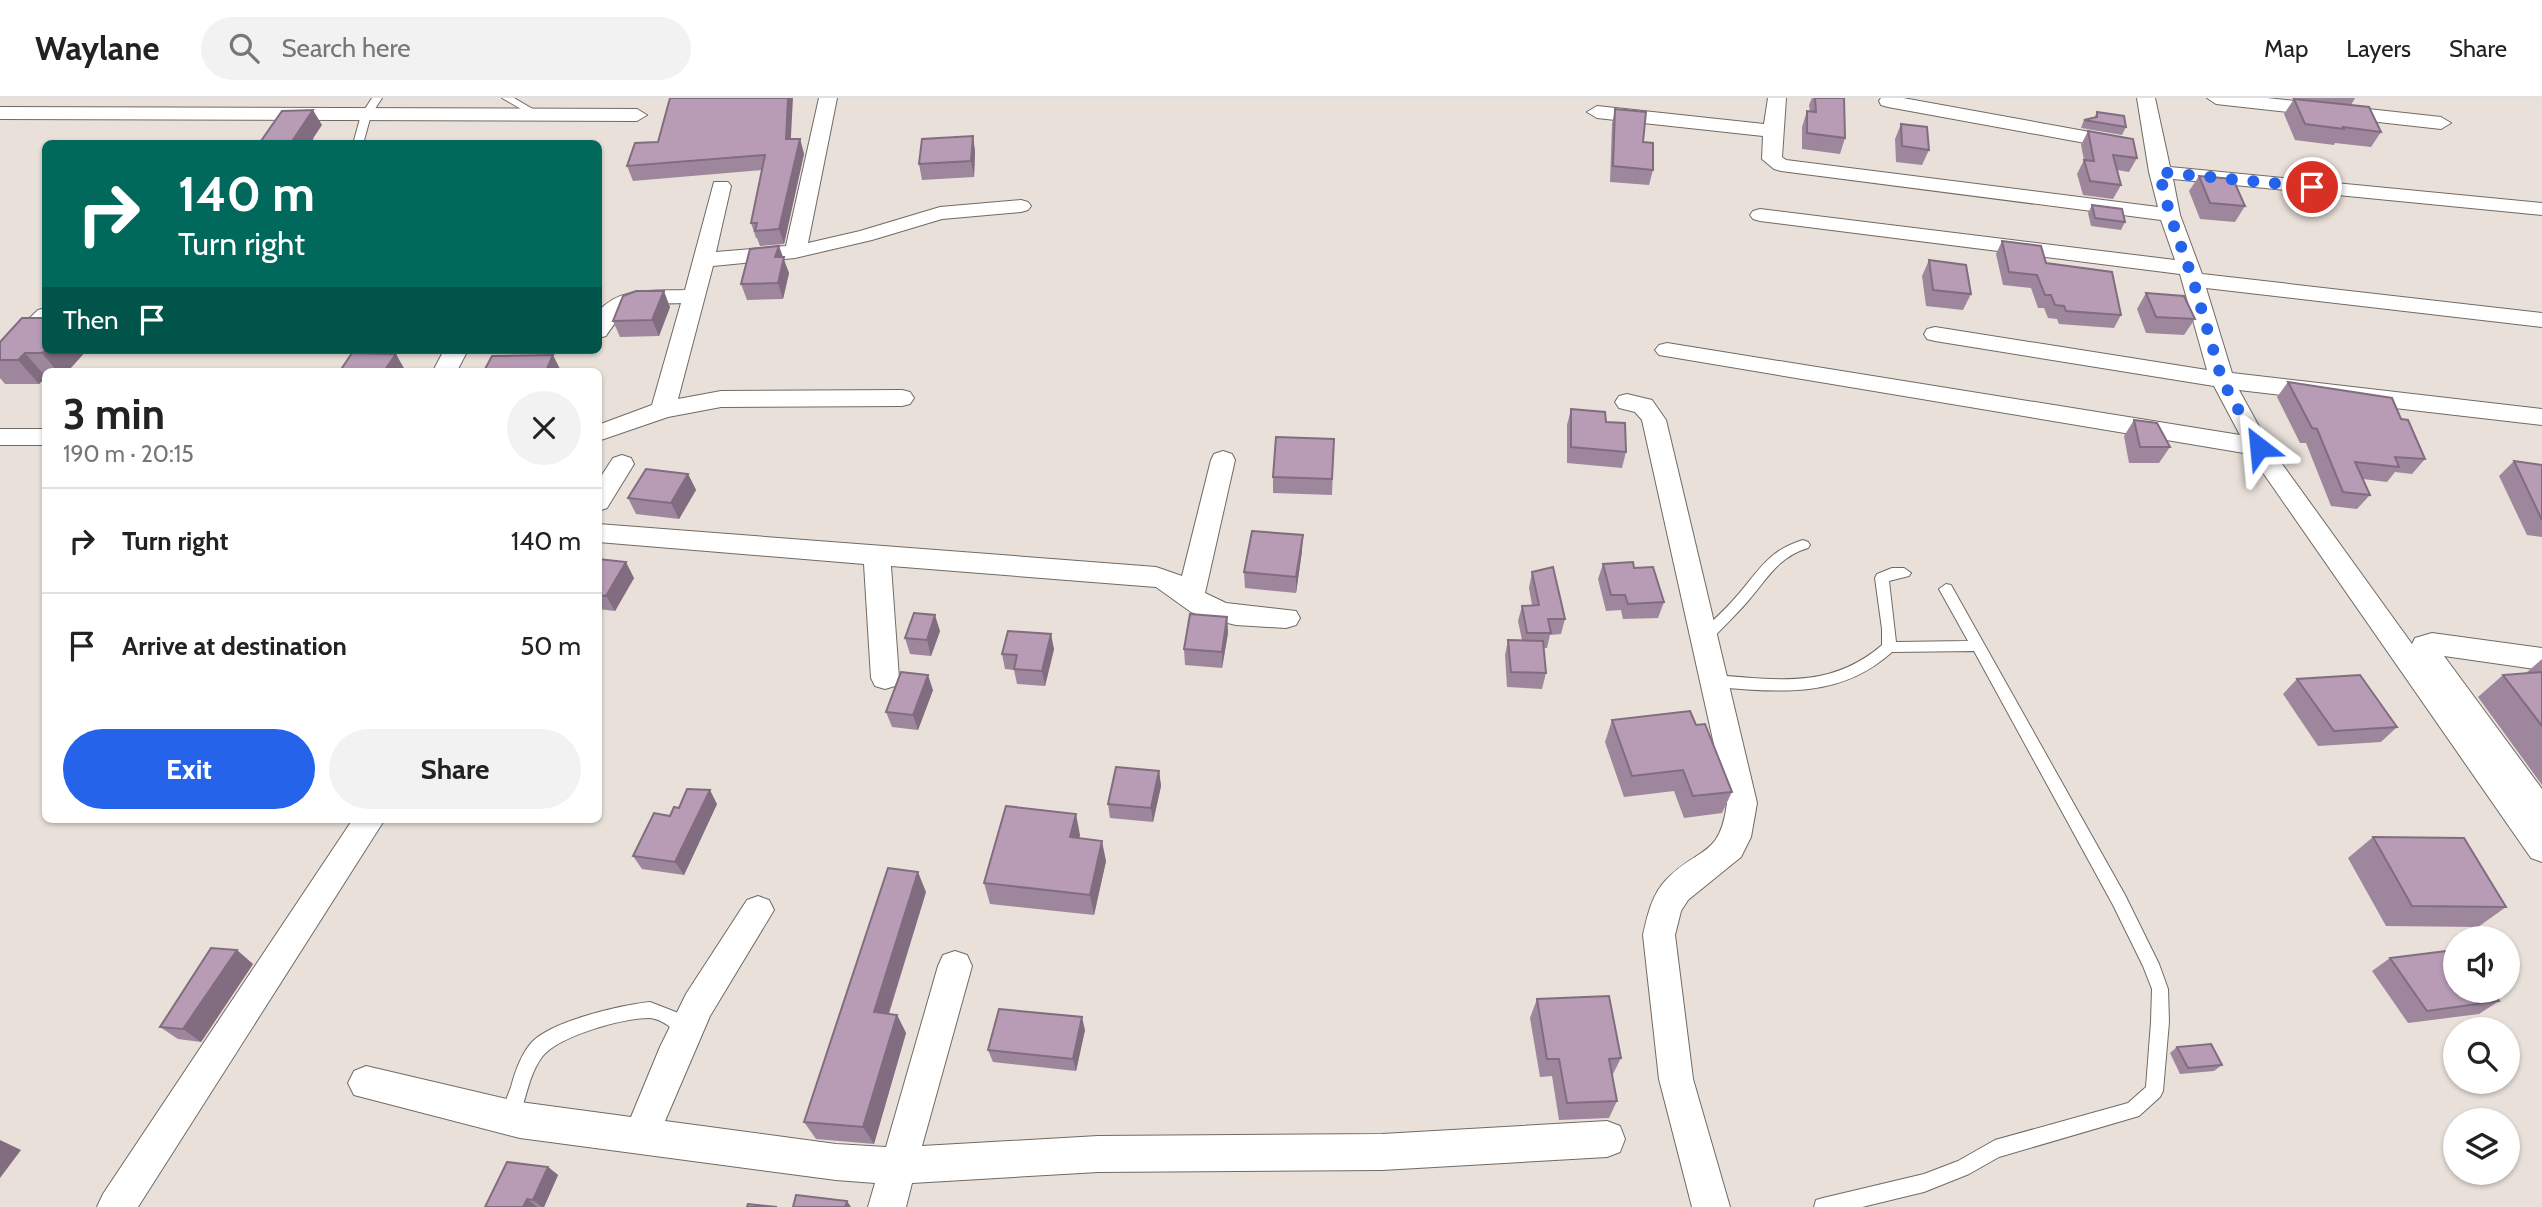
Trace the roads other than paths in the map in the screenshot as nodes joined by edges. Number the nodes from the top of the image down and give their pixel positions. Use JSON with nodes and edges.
{"nodes":[{"id":1,"x":377,"y":98,"type":"edge"},
{"id":2,"x":508,"y":98,"type":"edge"},
{"id":3,"x":828,"y":98,"type":"edge"},
{"id":4,"x":1690,"y":98,"type":"edge"},
{"id":5,"x":1777,"y":98,"type":"edge"},
{"id":6,"x":2146,"y":98,"type":"edge"},
{"id":7,"x":2222,"y":98,"type":"edge"},
{"id":8,"x":1888,"y":101,"type":"dead end"},
{"id":9,"x":1914,"y":102,"type":"edge"},
{"id":10,"x":2365,"y":107,"type":"edge"},
{"id":11,"x":1597,"y":112,"type":"dead end"},
{"id":12,"x":0,"y":113,"type":"edge"},
{"id":13,"x":366,"y":115,"type":"junction"},
{"id":14,"x":538,"y":115,"type":"junction"},
{"id":15,"x":637,"y":115,"type":"dead end"},
{"id":16,"x":1685,"y":120,"type":"junction"},
{"id":17,"x":2441,"y":123,"type":"dead end"},
{"id":18,"x":1773,"y":131,"type":"junction"},
{"id":19,"x":359,"y":140,"type":"edge"},
{"id":20,"x":2158,"y":161,"type":"junction"},
{"id":21,"x":721,"y":186,"type":"dead end"},
{"id":22,"x":1021,"y":206,"type":"dead end"},
{"id":23,"x":2542,"y":209,"type":"edge"},
{"id":24,"x":1760,"y":215,"type":"dead end"},
{"id":25,"x":2170,"y":215,"type":"junction"},
{"id":26,"x":795,"y":252,"type":"junction"},
{"id":27,"x":704,"y":260,"type":"junction"},
{"id":28,"x":2190,"y":274,"type":"junction"},
{"id":29,"x":695,"y":296,"type":"junction"},
{"id":30,"x":42,"y":319,"type":"edge"},
{"id":31,"x":2542,"y":320,"type":"edge"},
{"id":32,"x":602,"y":325,"type":"edge"},
{"id":33,"x":1935,"y":334,"type":"dead end"},
{"id":34,"x":1667,"y":349,"type":"dead end"},
{"id":35,"x":0,"y":359,"type":"edge"},
{"id":36,"x":2222,"y":380,"type":"junction"},
{"id":37,"x":902,"y":398,"type":"dead end"},
{"id":38,"x":1627,"y":402,"type":"dead end"},
{"id":39,"x":663,"y":410,"type":"junction"},
{"id":40,"x":2542,"y":417,"type":"edge"},
{"id":41,"x":602,"y":432,"type":"edge"},
{"id":42,"x":0,"y":437,"type":"edge"},
{"id":43,"x":42,"y":437,"type":"edge"},
{"id":44,"x":2259,"y":447,"type":"junction"},
{"id":45,"x":1223,"y":460,"type":"dead end"},
{"id":46,"x":622,"y":464,"type":"dead end"},
{"id":47,"x":602,"y":496,"type":"edge"},
{"id":48,"x":602,"y":533,"type":"edge"},
{"id":49,"x":1803,"y":545,"type":"dead end"},
{"id":50,"x":877,"y":555,"type":"junction"},
{"id":51,"x":1904,"y":573,"type":"dead end"},
{"id":52,"x":1946,"y":589,"type":"dead end"},
{"id":53,"x":1191,"y":595,"type":"junction"},
{"id":54,"x":1286,"y":618,"type":"dead end"},
{"id":55,"x":1704,"y":637,"type":"junction"},
{"id":56,"x":1978,"y":646,"type":"junction"},
{"id":57,"x":1889,"y":647,"type":"junction"},
{"id":58,"x":2542,"y":659,"type":"edge"},
{"id":59,"x":885,"y":678,"type":"dead end"},
{"id":60,"x":1714,"y":681,"type":"junction"},
{"id":61,"x":2542,"y":813,"type":"edge"},
{"id":62,"x":367,"y":823,"type":"edge"},
{"id":63,"x":2542,"y":848,"type":"edge"},
{"id":64,"x":758,"y":910,"type":"dead end"},
{"id":65,"x":955,"y":966,"type":"dead end"},
{"id":66,"x":683,"y":1037,"type":"junction"},
{"id":67,"x":366,"y":1083,"type":"dead end"},
{"id":68,"x":510,"y":1118,"type":"junction"},
{"id":69,"x":641,"y":1136,"type":"junction"},
{"id":70,"x":1607,"y":1139,"type":"dead end"},
{"id":71,"x":898,"y":1166,"type":"junction"},
{"id":72,"x":116,"y":1207,"type":"edge"},
{"id":73,"x":887,"y":1207,"type":"edge"},
{"id":74,"x":1711,"y":1207,"type":"edge"},
{"id":75,"x":1823,"y":1207,"type":"edge"}],
"edges":[{"from":1,"to":13,"type":"lane"},
{"from":2,"to":14,"type":"lane"},
{"from":3,"to":26,"type":"street"},
{"from":4,"to":16,"type":"street"},
{"from":5,"to":18,"type":"street"},
{"from":6,"to":20,"type":"street"},
{"from":7,"to":10,"type":"street"},
{"from":8,"to":9,"type":"street"},
{"from":9,"to":20,"type":"street"},
{"from":10,"to":17,"type":"street"},
{"from":11,"to":16,"type":"street"},
{"from":12,"to":13,"type":"street"},
{"from":13,"to":14,"type":"street"},
{"from":13,"to":19,"type":"lane"},
{"from":14,"to":15,"type":"street"},
{"from":16,"to":18,"type":"street"},
{"from":18,"to":25,"type":"street"},
{"from":20,"to":23,"type":"street"},
{"from":20,"to":25,"type":"street"},
{"from":21,"to":27,"type":"street"},
{"from":22,"to":26,"type":"street"},
{"from":24,"to":28,"type":"street"},
{"from":25,"to":28,"type":"street"},
{"from":26,"to":27,"type":"street"},
{"from":27,"to":29,"type":"street"},
{"from":28,"to":31,"type":"street"},
{"from":28,"to":36,"type":"street"},
{"from":29,"to":32,"type":"street"},
{"from":29,"to":39,"type":"street"},
{"from":30,"to":35,"type":"street"},
{"from":33,"to":36,"type":"street"},
{"from":34,"to":44,"type":"street"},
{"from":36,"to":40,"type":"street"},
{"from":36,"to":44,"type":"street"},
{"from":37,"to":39,"type":"street"},
{"from":38,"to":55,"type":"street"},
{"from":39,"to":41,"type":"street"},
{"from":42,"to":43,"type":"street"},
{"from":44,"to":63,"type":"street"},
{"from":45,"to":53,"type":"street"},
{"from":46,"to":47,"type":"street"},
{"from":48,"to":50,"type":"street"},
{"from":49,"to":55,"type":"lane"},
{"from":50,"to":53,"type":"street"},
{"from":50,"to":59,"type":"street"},
{"from":51,"to":57,"type":"lane"},
{"from":52,"to":56,"type":"lane"},
{"from":53,"to":54,"type":"street"},
{"from":55,"to":60,"type":"street"},
{"from":56,"to":57,"type":"lane"},
{"from":56,"to":75,"type":"lane"},
{"from":57,"to":60,"type":"lane"},
{"from":58,"to":61,"type":"street"},
{"from":60,"to":74,"type":"street"},
{"from":62,"to":72,"type":"street"},
{"from":64,"to":66,"type":"street"},
{"from":65,"to":71,"type":"street"},
{"from":66,"to":68,"type":"lane"},
{"from":66,"to":69,"type":"street"},
{"from":67,"to":68,"type":"street"},
{"from":68,"to":69,"type":"street"},
{"from":69,"to":71,"type":"street"},
{"from":70,"to":71,"type":"street"},
{"from":71,"to":73,"type":"street"}]}
